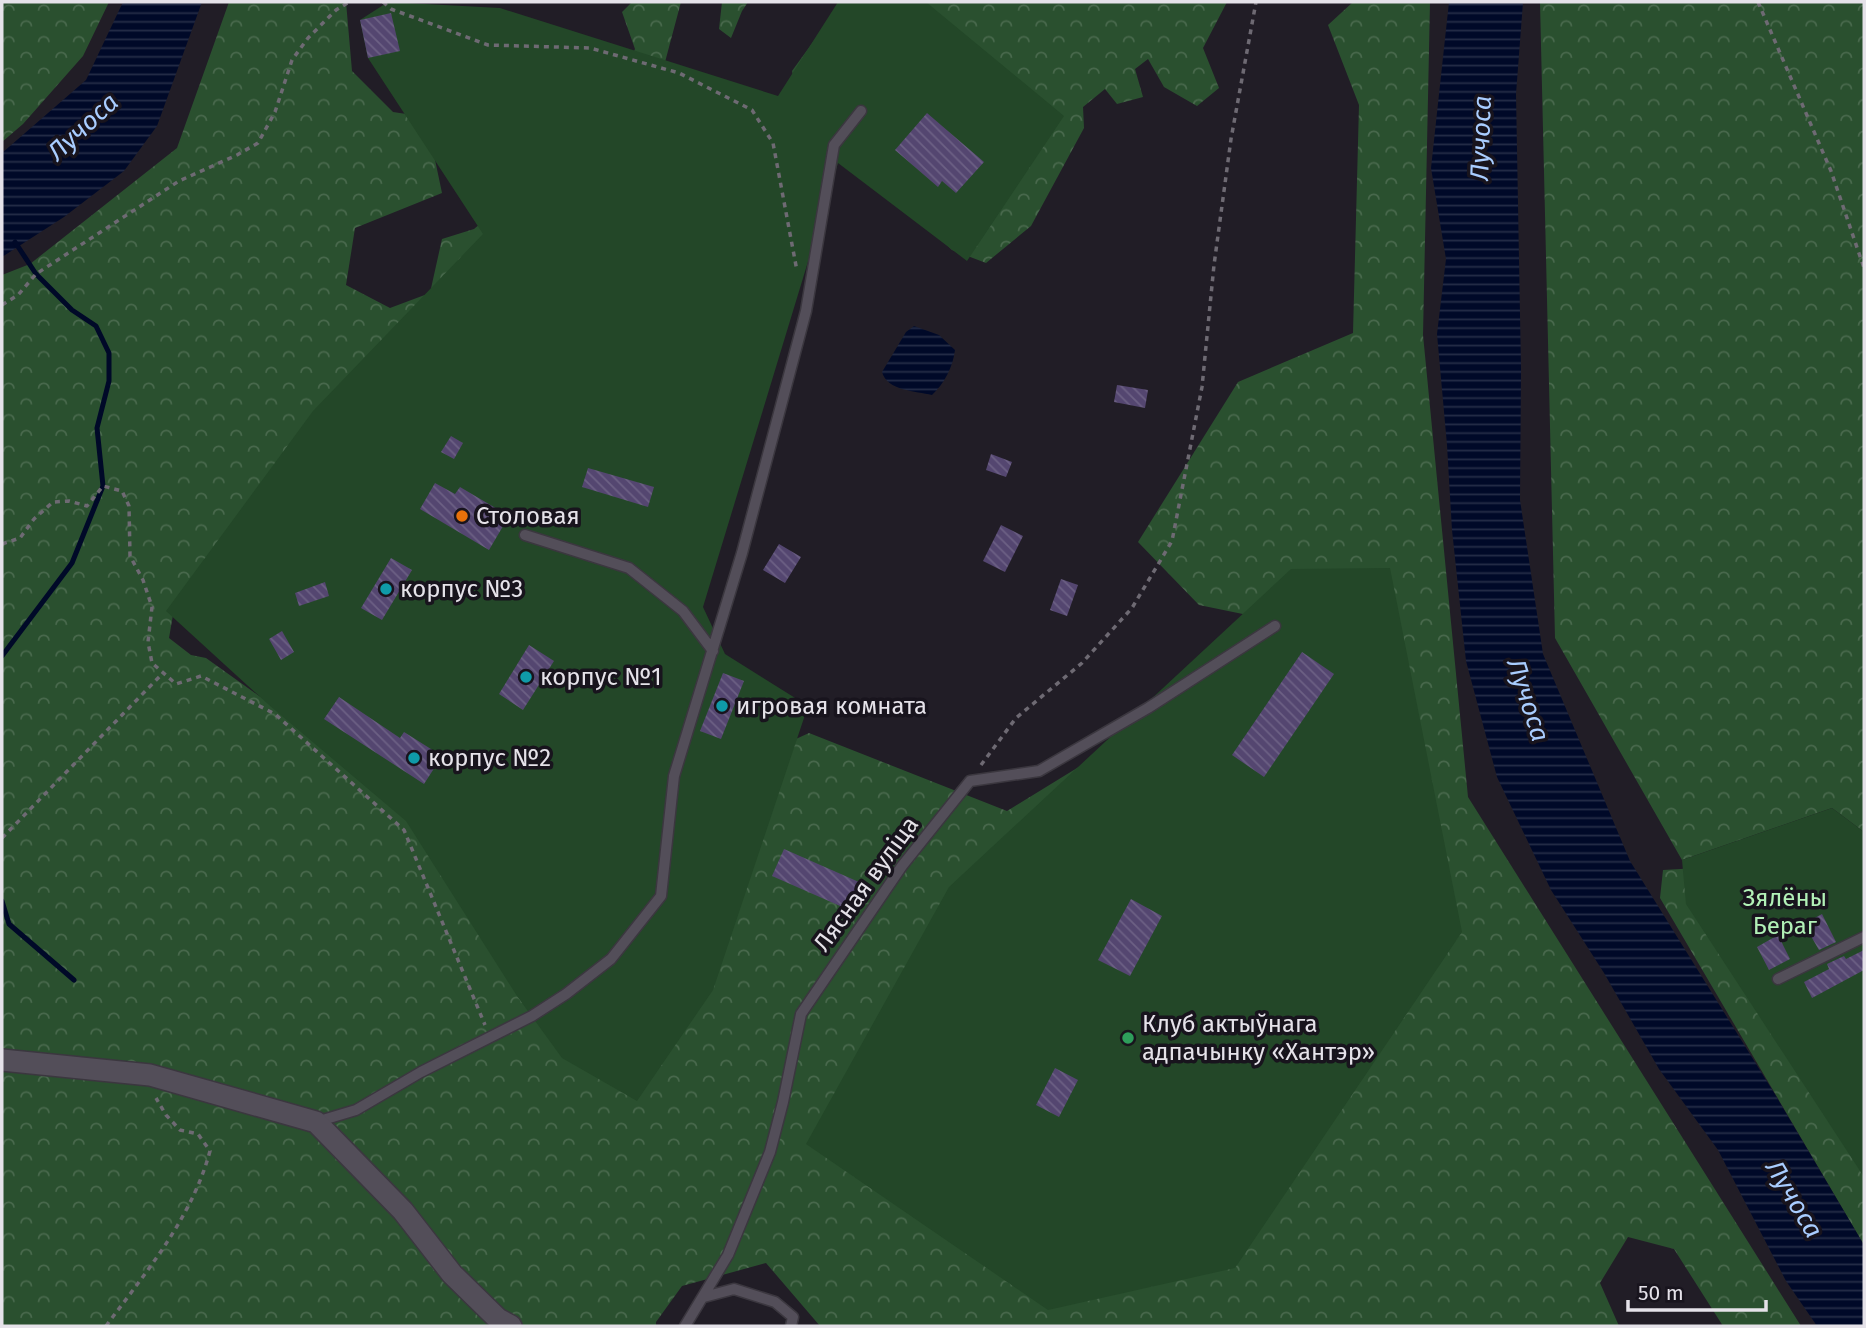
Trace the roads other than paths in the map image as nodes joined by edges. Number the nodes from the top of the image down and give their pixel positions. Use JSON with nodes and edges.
{"nodes":[{"id":1,"x":861,"y":111,"type":"dead end"},
{"id":2,"x":525,"y":535,"type":"dead end"},
{"id":3,"x":1275,"y":626,"type":"dead end"},
{"id":4,"x":712,"y":650,"type":"junction"},
{"id":5,"x":1864,"y":937,"type":"edge"},
{"id":6,"x":1779,"y":979,"type":"dead end"},
{"id":7,"x":2,"y":1060,"type":"edge"},
{"id":8,"x":316,"y":1122,"type":"junction"},
{"id":9,"x":704,"y":1297,"type":"junction"},
{"id":10,"x":511,"y":1326,"type":"edge"},
{"id":11,"x":685,"y":1326,"type":"edge"},
{"id":12,"x":791,"y":1326,"type":"edge"}],
"edges":[{"from":1,"to":4,"type":"lane"},
{"from":2,"to":4,"type":"lane"},
{"from":3,"to":9,"type":"lane","name":"Лясная вуліца"},
{"from":4,"to":8,"type":"lane"},
{"from":5,"to":6,"type":"lane"},
{"from":7,"to":8,"type":"street"},
{"from":8,"to":10,"type":"street"},
{"from":9,"to":11,"type":"lane"},
{"from":9,"to":12,"type":"lane"}]}
